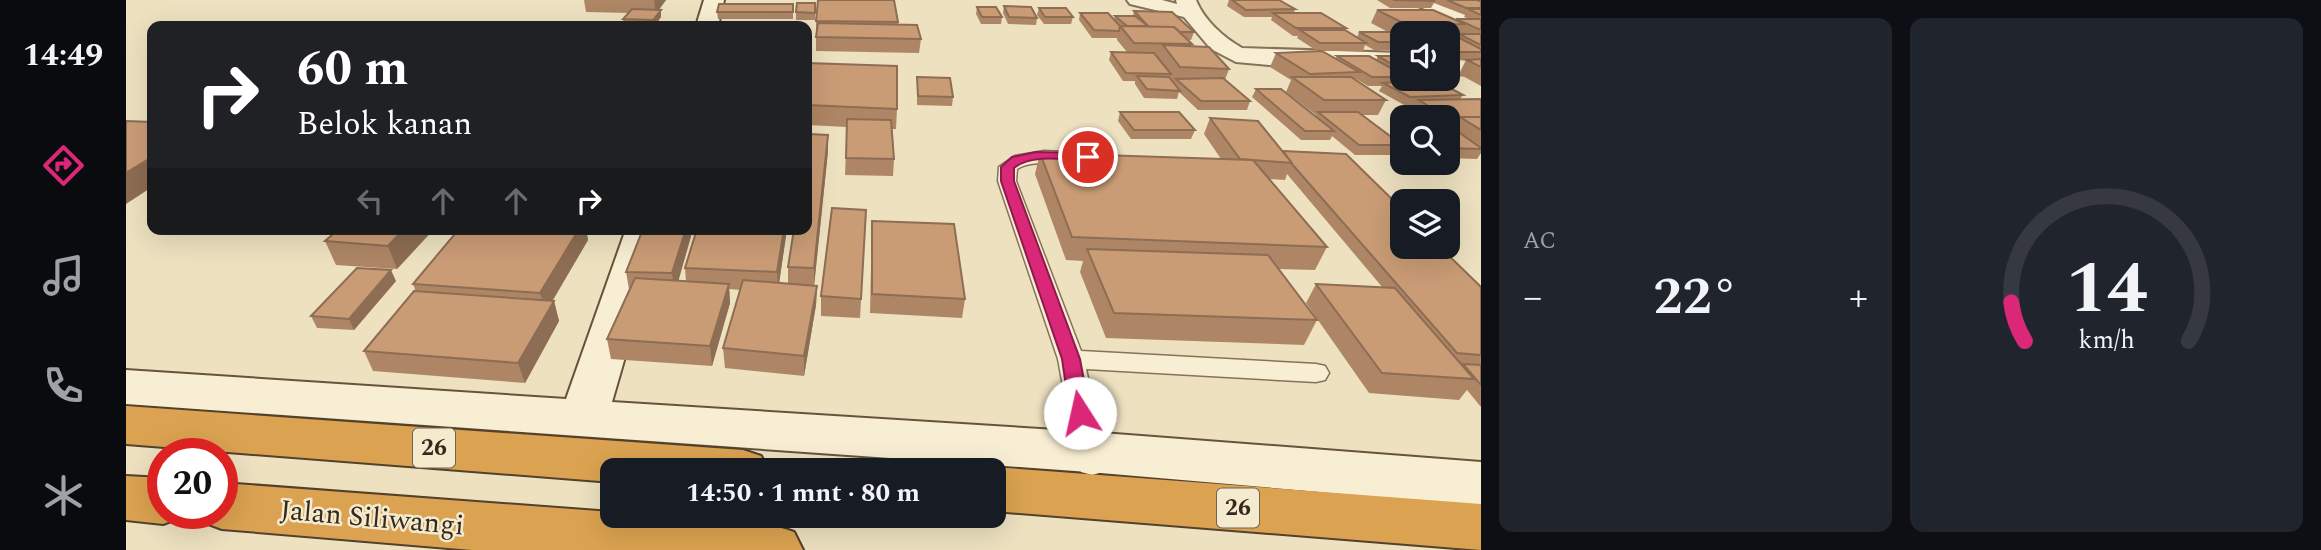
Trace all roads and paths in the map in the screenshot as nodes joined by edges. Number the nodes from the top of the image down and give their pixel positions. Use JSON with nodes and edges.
{"nodes":[{"id":1,"x":1137,"y":0,"type":"edge"},
{"id":2,"x":1420,"y":0,"type":"edge"},
{"id":3,"x":1189,"y":6,"type":"edge"},
{"id":4,"x":1481,"y":26,"type":"edge"},
{"id":5,"x":1390,"y":60,"type":"edge"},
{"id":6,"x":1460,"y":67,"type":"edge"},
{"id":7,"x":1481,"y":69,"type":"edge"},
{"id":8,"x":1088,"y":157,"type":"edge"},
{"id":9,"x":642,"y":235,"type":"edge"},
{"id":10,"x":1071,"y":359,"type":"junction"},
{"id":11,"x":1316,"y":373,"type":"dead end"},
{"id":12,"x":126,"y":387,"type":"edge"},
{"id":13,"x":583,"y":418,"type":"junction"},
{"id":14,"x":126,"y":425,"type":"edge"},
{"id":15,"x":600,"y":460,"type":"edge"},
{"id":16,"x":1095,"y":475,"type":"junction"},
{"id":17,"x":1481,"y":484,"type":"edge"},
{"id":18,"x":1006,"y":487,"type":"edge"},
{"id":19,"x":126,"y":498,"type":"edge"},
{"id":20,"x":147,"y":500,"type":"edge"},
{"id":21,"x":238,"y":507,"type":"edge"},
{"id":22,"x":1481,"y":527,"type":"edge"},
{"id":23,"x":774,"y":550,"type":"edge"}],
"edges":[{"from":1,"to":3,"type":"street"},
{"from":2,"to":4,"type":"street"},
{"from":3,"to":5,"type":"street"},
{"from":6,"to":7,"type":"street"},
{"from":8,"to":10,"type":"lane"},
{"from":9,"to":13,"type":"street"},
{"from":10,"to":11,"type":"lane"},
{"from":10,"to":16,"type":"lane"},
{"from":12,"to":13,"type":"street"},
{"from":13,"to":16,"type":"street"},
{"from":14,"to":15,"type":"highway","number":"26"},
{"from":16,"to":17,"type":"street"},
{"from":16,"to":18,"type":"highway","number":"26"},
{"from":16,"to":22,"type":"highway","number":"26"},
{"from":19,"to":20,"type":"highway"},
{"from":21,"to":23,"type":"highway","name":"Jalan Siliwangi"}]}
